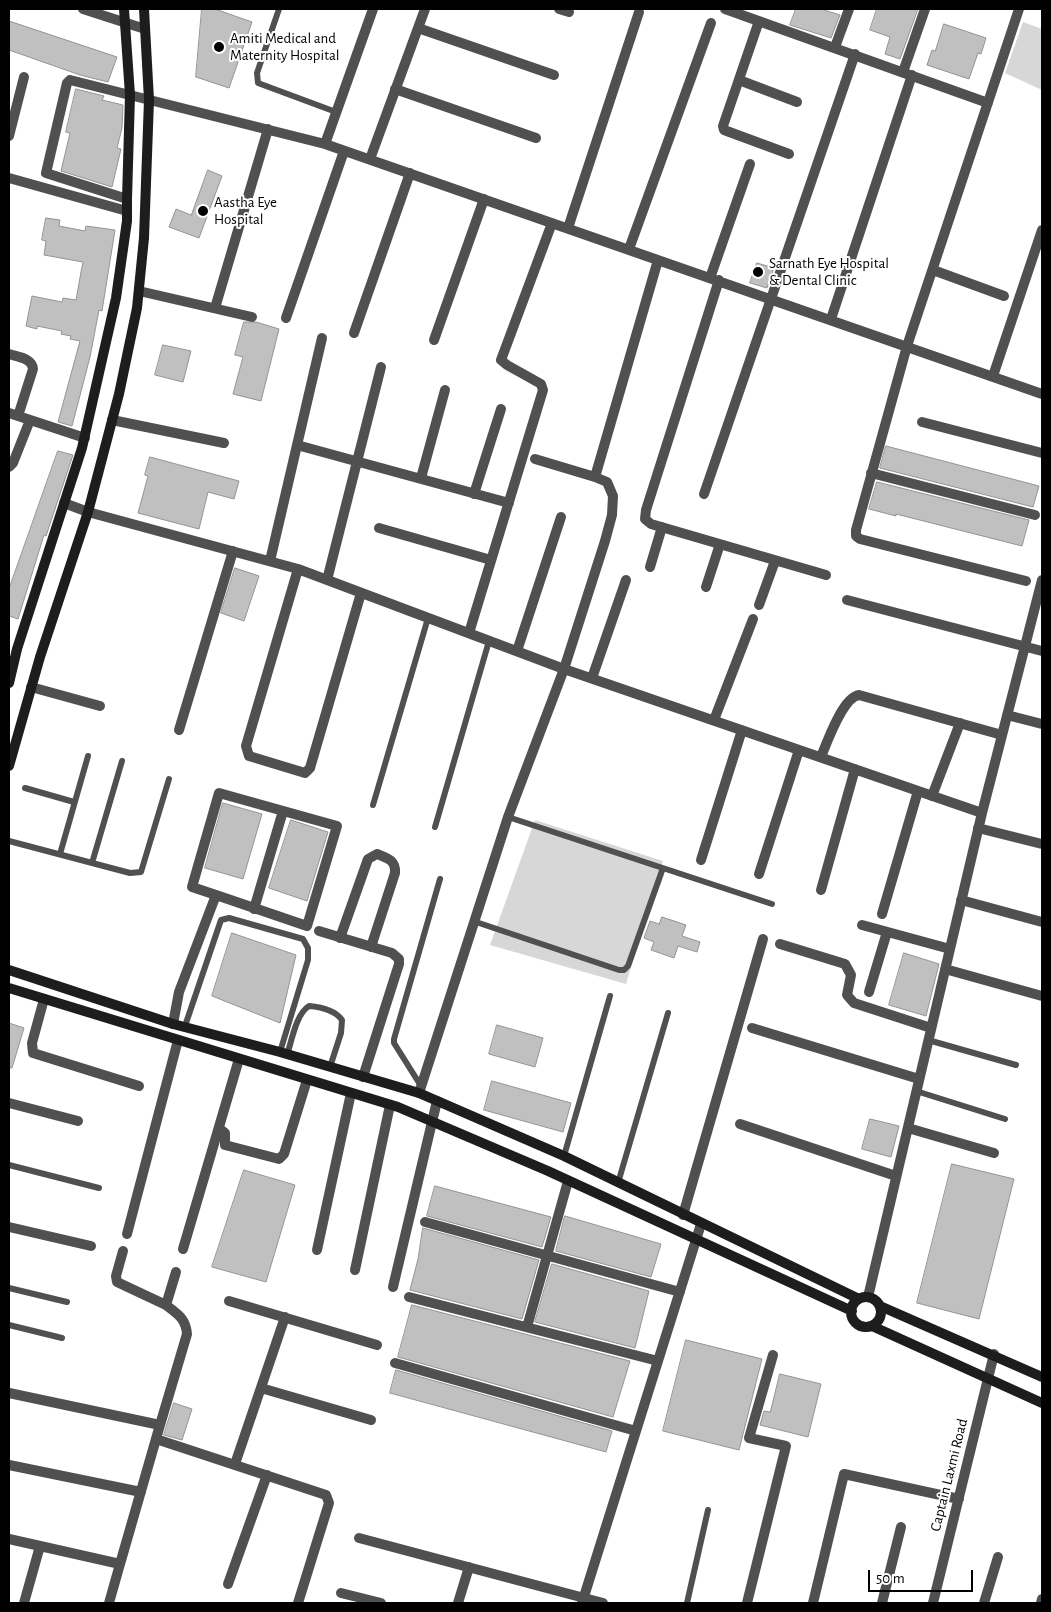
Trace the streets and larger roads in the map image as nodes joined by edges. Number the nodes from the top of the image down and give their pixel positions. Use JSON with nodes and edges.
{"nodes":[{"id":1,"x":83,"y":9,"type":"edge"},
{"id":2,"x":124,"y":9,"type":"edge"},
{"id":3,"x":144,"y":9,"type":"edge"},
{"id":4,"x":373,"y":9,"type":"edge"},
{"id":5,"x":425,"y":9,"type":"edge"},
{"id":6,"x":725,"y":9,"type":"edge"},
{"id":7,"x":849,"y":9,"type":"edge"},
{"id":8,"x":925,"y":9,"type":"edge"},
{"id":9,"x":1019,"y":9,"type":"edge"},
{"id":10,"x":639,"y":12,"type":"dead end"},
{"id":11,"x":758,"y":21,"type":"junction"},
{"id":12,"x":124,"y":22,"type":"junction"},
{"id":13,"x":711,"y":23,"type":"dead end"},
{"id":14,"x":418,"y":28,"type":"junction"},
{"id":15,"x":145,"y":29,"type":"junction"},
{"id":16,"x":835,"y":47,"type":"junction"},
{"id":17,"x":856,"y":54,"type":"junction"},
{"id":18,"x":908,"y":74,"type":"junction"},
{"id":19,"x":554,"y":75,"type":"dead end"},
{"id":20,"x":24,"y":77,"type":"dead end"},
{"id":21,"x":738,"y":80,"type":"junction"},
{"id":22,"x":395,"y":89,"type":"junction"},
{"id":23,"x":130,"y":94,"type":"junction"},
{"id":24,"x":149,"y":100,"type":"junction"},
{"id":25,"x":797,"y":102,"type":"dead end"},
{"id":26,"x":988,"y":103,"type":"junction"},
{"id":27,"x":268,"y":129,"type":"junction"},
{"id":28,"x":9,"y":136,"type":"edge"},
{"id":29,"x":536,"y":138,"type":"dead end"},
{"id":30,"x":325,"y":144,"type":"junction"},
{"id":31,"x":344,"y":151,"type":"junction"},
{"id":32,"x":788,"y":154,"type":"dead end"},
{"id":33,"x":370,"y":159,"type":"junction"},
{"id":34,"x":750,"y":164,"type":"dead end"},
{"id":35,"x":410,"y":173,"type":"junction"},
{"id":36,"x":9,"y":178,"type":"edge"},
{"id":37,"x":128,"y":199,"type":"junction"},
{"id":38,"x":484,"y":199,"type":"junction"},
{"id":39,"x":127,"y":211,"type":"junction"},
{"id":40,"x":552,"y":223,"type":"junction"},
{"id":41,"x":568,"y":228,"type":"junction"},
{"id":42,"x":1042,"y":230,"type":"edge"},
{"id":43,"x":629,"y":249,"type":"junction"},
{"id":44,"x":658,"y":260,"type":"junction"},
{"id":45,"x":933,"y":270,"type":"junction"},
{"id":46,"x":714,"y":279,"type":"junction"},
{"id":47,"x":139,"y":291,"type":"junction"},
{"id":48,"x":1004,"y":296,"type":"dead end"},
{"id":49,"x":770,"y":298,"type":"junction"},
{"id":50,"x":215,"y":308,"type":"junction"},
{"id":51,"x":252,"y":317,"type":"dead end"},
{"id":52,"x":286,"y":318,"type":"dead end"},
{"id":53,"x":831,"y":319,"type":"junction"},
{"id":54,"x":354,"y":333,"type":"dead end"},
{"id":55,"x":322,"y":338,"type":"dead end"},
{"id":56,"x":434,"y":340,"type":"dead end"},
{"id":57,"x":908,"y":346,"type":"junction"},
{"id":58,"x":9,"y":354,"type":"edge"},
{"id":59,"x":381,"y":367,"type":"dead end"},
{"id":60,"x":993,"y":376,"type":"junction"},
{"id":61,"x":445,"y":390,"type":"dead end"},
{"id":62,"x":1042,"y":394,"type":"edge"},
{"id":63,"x":501,"y":409,"type":"dead end"},
{"id":64,"x":14,"y":415,"type":"edge"},
{"id":65,"x":30,"y":420,"type":"junction"},
{"id":66,"x":112,"y":420,"type":"junction"},
{"id":67,"x":922,"y":422,"type":"dead end"},
{"id":68,"x":84,"y":438,"type":"junction"},
{"id":69,"x":224,"y":443,"type":"dead end"},
{"id":70,"x":297,"y":445,"type":"junction"},
{"id":71,"x":1042,"y":453,"type":"edge"},
{"id":72,"x":535,"y":459,"type":"dead end"},
{"id":73,"x":358,"y":460,"type":"junction"},
{"id":74,"x":9,"y":467,"type":"edge"},
{"id":75,"x":871,"y":473,"type":"junction"},
{"id":76,"x":595,"y":477,"type":"junction"},
{"id":77,"x":421,"y":478,"type":"junction"},
{"id":78,"x":474,"y":494,"type":"junction"},
{"id":79,"x":704,"y":494,"type":"dead end"},
{"id":80,"x":64,"y":503,"type":"junction"},
{"id":81,"x":509,"y":504,"type":"junction"},
{"id":82,"x":88,"y":512,"type":"junction"},
{"id":83,"x":1035,"y":516,"type":"dead end"},
{"id":84,"x":561,"y":517,"type":"dead end"},
{"id":85,"x":662,"y":527,"type":"junction"},
{"id":86,"x":379,"y":528,"type":"dead end"},
{"id":87,"x":720,"y":544,"type":"junction"},
{"id":88,"x":232,"y":551,"type":"junction"},
{"id":89,"x":492,"y":560,"type":"junction"},
{"id":90,"x":270,"y":561,"type":"junction"},
{"id":91,"x":774,"y":561,"type":"junction"},
{"id":92,"x":650,"y":567,"type":"dead end"},
{"id":93,"x":298,"y":569,"type":"junction"},
{"id":94,"x":826,"y":575,"type":"dead end"},
{"id":95,"x":327,"y":580,"type":"junction"},
{"id":96,"x":626,"y":580,"type":"dead end"},
{"id":97,"x":1026,"y":581,"type":"dead end"},
{"id":98,"x":1042,"y":585,"type":"edge"},
{"id":99,"x":706,"y":587,"type":"dead end"},
{"id":100,"x":361,"y":593,"type":"junction"},
{"id":101,"x":847,"y":600,"type":"dead end"},
{"id":102,"x":760,"y":605,"type":"dead end"},
{"id":103,"x":753,"y":620,"type":"dead end"},
{"id":104,"x":469,"y":633,"type":"junction"},
{"id":105,"x":1025,"y":646,"type":"junction"},
{"id":106,"x":13,"y":647,"type":"edge"},
{"id":107,"x":1042,"y":650,"type":"edge"},
{"id":108,"x":517,"y":651,"type":"junction"},
{"id":109,"x":564,"y":669,"type":"junction"},
{"id":110,"x":592,"y":678,"type":"junction"},
{"id":111,"x":9,"y":683,"type":"edge"},
{"id":112,"x":31,"y":687,"type":"junction"},
{"id":113,"x":100,"y":706,"type":"dead end"},
{"id":114,"x":1007,"y":715,"type":"junction"},
{"id":115,"x":714,"y":720,"type":"junction"},
{"id":116,"x":960,"y":723,"type":"junction"},
{"id":117,"x":1042,"y":724,"type":"edge"},
{"id":118,"x":179,"y":730,"type":"dead end"},
{"id":119,"x":742,"y":730,"type":"junction"},
{"id":120,"x":1002,"y":735,"type":"junction"},
{"id":121,"x":799,"y":750,"type":"junction"},
{"id":122,"x":821,"y":757,"type":"junction"},
{"id":123,"x":9,"y":766,"type":"edge"},
{"id":124,"x":855,"y":769,"type":"junction"},
{"id":125,"x":918,"y":791,"type":"junction"},
{"id":126,"x":932,"y":796,"type":"junction"},
{"id":127,"x":282,"y":811,"type":"junction"},
{"id":128,"x":982,"y":813,"type":"junction"},
{"id":129,"x":978,"y":828,"type":"junction"},
{"id":130,"x":1042,"y":844,"type":"edge"},
{"id":131,"x":701,"y":860,"type":"dead end"},
{"id":132,"x":759,"y":874,"type":"dead end"},
{"id":133,"x":821,"y":890,"type":"dead end"},
{"id":134,"x":216,"y":895,"type":"junction"},
{"id":135,"x":961,"y":900,"type":"junction"},
{"id":136,"x":254,"y":909,"type":"junction"},
{"id":137,"x":882,"y":914,"type":"dead end"},
{"id":138,"x":1042,"y":922,"type":"edge"},
{"id":139,"x":862,"y":925,"type":"dead end"},
{"id":140,"x":319,"y":931,"type":"dead end"},
{"id":141,"x":887,"y":932,"type":"junction"},
{"id":142,"x":340,"y":938,"type":"junction"},
{"id":143,"x":763,"y":939,"type":"dead end"},
{"id":144,"x":780,"y":944,"type":"dead end"},
{"id":145,"x":371,"y":947,"type":"junction"},
{"id":146,"x":950,"y":949,"type":"junction"},
{"id":147,"x":9,"y":970,"type":"edge"},
{"id":148,"x":945,"y":970,"type":"junction"},
{"id":149,"x":9,"y":988,"type":"edge"},
{"id":150,"x":869,"y":992,"type":"dead end"},
{"id":151,"x":1042,"y":996,"type":"edge"},
{"id":152,"x":44,"y":1000,"type":"junction"},
{"id":153,"x":173,"y":1024,"type":"junction"},
{"id":154,"x":752,"y":1028,"type":"dead end"},
{"id":155,"x":931,"y":1028,"type":"junction"},
{"id":156,"x":178,"y":1040,"type":"junction"},
{"id":157,"x":239,"y":1059,"type":"junction"},
{"id":158,"x":363,"y":1077,"type":"junction"},
{"id":159,"x":919,"y":1079,"type":"junction"},
{"id":160,"x":307,"y":1080,"type":"junction"},
{"id":161,"x":139,"y":1086,"type":"dead end"},
{"id":162,"x":421,"y":1091,"type":"junction"},
{"id":163,"x":351,"y":1093,"type":"junction"},
{"id":164,"x":437,"y":1101,"type":"junction"},
{"id":165,"x":9,"y":1103,"type":"edge"},
{"id":166,"x":390,"y":1104,"type":"junction"},
{"id":167,"x":78,"y":1121,"type":"dead end"},
{"id":168,"x":432,"y":1121,"type":"junction"},
{"id":169,"x":740,"y":1124,"type":"dead end"},
{"id":170,"x":219,"y":1128,"type":"junction"},
{"id":171,"x":908,"y":1128,"type":"junction"},
{"id":172,"x":994,"y":1153,"type":"dead end"},
{"id":173,"x":896,"y":1176,"type":"junction"},
{"id":174,"x":568,"y":1181,"type":"junction"},
{"id":175,"x":683,"y":1215,"type":"junction"},
{"id":176,"x":425,"y":1222,"type":"dead end"},
{"id":177,"x":701,"y":1224,"type":"junction"},
{"id":178,"x":9,"y":1227,"type":"edge"},
{"id":179,"x":127,"y":1234,"type":"dead end"},
{"id":180,"x":696,"y":1241,"type":"junction"},
{"id":181,"x":91,"y":1246,"type":"dead end"},
{"id":182,"x":182,"y":1249,"type":"dead end"},
{"id":183,"x":317,"y":1250,"type":"dead end"},
{"id":184,"x":123,"y":1251,"type":"dead end"},
{"id":185,"x":547,"y":1255,"type":"junction"},
{"id":186,"x":355,"y":1270,"type":"dead end"},
{"id":187,"x":176,"y":1272,"type":"dead end"},
{"id":188,"x":393,"y":1287,"type":"dead end"},
{"id":189,"x":680,"y":1292,"type":"junction"},
{"id":190,"x":409,"y":1297,"type":"dead end"},
{"id":191,"x":864,"y":1298,"type":"junction"},
{"id":192,"x":229,"y":1301,"type":"dead end"},
{"id":193,"x":166,"y":1305,"type":"junction"},
{"id":194,"x":880,"y":1306,"type":"junction"},
{"id":195,"x":852,"y":1311,"type":"junction"},
{"id":196,"x":285,"y":1317,"type":"junction"},
{"id":197,"x":872,"y":1326,"type":"junction"},
{"id":198,"x":527,"y":1327,"type":"junction"},
{"id":199,"x":378,"y":1345,"type":"dead end"},
{"id":200,"x":994,"y":1354,"type":"junction"},
{"id":201,"x":773,"y":1355,"type":"dead end"},
{"id":202,"x":658,"y":1361,"type":"junction"},
{"id":203,"x":395,"y":1363,"type":"dead end"},
{"id":204,"x":1042,"y":1377,"type":"edge"},
{"id":205,"x":988,"y":1379,"type":"junction"},
{"id":206,"x":261,"y":1388,"type":"junction"},
{"id":207,"x":9,"y":1393,"type":"edge"},
{"id":208,"x":1042,"y":1403,"type":"edge"},
{"id":209,"x":371,"y":1420,"type":"dead end"},
{"id":210,"x":160,"y":1425,"type":"junction"},
{"id":211,"x":636,"y":1431,"type":"junction"},
{"id":212,"x":156,"y":1440,"type":"junction"},
{"id":213,"x":236,"y":1464,"type":"junction"},
{"id":214,"x":9,"y":1465,"type":"edge"},
{"id":215,"x":267,"y":1475,"type":"junction"},
{"id":216,"x":141,"y":1492,"type":"junction"},
{"id":217,"x":959,"y":1500,"type":"junction"},
{"id":218,"x":901,"y":1526,"type":"dead end"},
{"id":219,"x":359,"y":1538,"type":"dead end"},
{"id":220,"x":9,"y":1539,"type":"edge"},
{"id":221,"x":40,"y":1546,"type":"junction"},
{"id":222,"x":998,"y":1557,"type":"dead end"},
{"id":223,"x":120,"y":1564,"type":"junction"},
{"id":224,"x":469,"y":1567,"type":"junction"},
{"id":225,"x":228,"y":1584,"type":"dead end"},
{"id":226,"x":341,"y":1593,"type":"dead end"},
{"id":227,"x":1042,"y":1599,"type":"edge"},
{"id":228,"x":583,"y":1601,"type":"edge"},
{"id":229,"x":24,"y":1603,"type":"edge"},
{"id":230,"x":109,"y":1603,"type":"edge"},
{"id":231,"x":298,"y":1603,"type":"edge"},
{"id":232,"x":381,"y":1603,"type":"edge"},
{"id":233,"x":458,"y":1603,"type":"edge"},
{"id":234,"x":604,"y":1603,"type":"edge"},
{"id":235,"x":747,"y":1603,"type":"edge"},
{"id":236,"x":813,"y":1603,"type":"edge"},
{"id":237,"x":882,"y":1603,"type":"edge"},
{"id":238,"x":933,"y":1603,"type":"edge"},
{"id":239,"x":984,"y":1603,"type":"edge"},
{"id":240,"x":1041,"y":1603,"type":"edge"}],
"edges":[{"from":1,"to":12,"type":"street"},
{"from":2,"to":12,"type":"street"},
{"from":3,"to":15,"type":"street"},
{"from":4,"to":30,"type":"street"},
{"from":5,"to":14,"type":"street"},
{"from":6,"to":11,"type":"street"},
{"from":7,"to":16,"type":"street"},
{"from":8,"to":18,"type":"street"},
{"from":9,"to":26,"type":"street"},
{"from":10,"to":41,"type":"street"},
{"from":11,"to":16,"type":"street"},
{"from":11,"to":21,"type":"street"},
{"from":12,"to":15,"type":"street"},
{"from":12,"to":23,"type":"street"},
{"from":13,"to":43,"type":"street"},
{"from":14,"to":19,"type":"street"},
{"from":14,"to":22,"type":"street"},
{"from":15,"to":24,"type":"street"},
{"from":16,"to":17,"type":"street"},
{"from":17,"to":18,"type":"street"},
{"from":17,"to":49,"type":"street"},
{"from":18,"to":26,"type":"street"},
{"from":18,"to":53,"type":"street"},
{"from":20,"to":28,"type":"street"},
{"from":21,"to":25,"type":"street"},
{"from":21,"to":32,"type":"street"},
{"from":22,"to":29,"type":"street"},
{"from":22,"to":33,"type":"street"},
{"from":23,"to":24,"type":"street"},
{"from":23,"to":37,"type":"street"},
{"from":23,"to":37,"type":"street"},
{"from":24,"to":27,"type":"street"},
{"from":24,"to":47,"type":"street"},
{"from":26,"to":45,"type":"street"},
{"from":27,"to":30,"type":"street"},
{"from":27,"to":50,"type":"street"},
{"from":30,"to":31,"type":"street"},
{"from":31,"to":33,"type":"street"},
{"from":31,"to":52,"type":"street"},
{"from":33,"to":35,"type":"street"},
{"from":34,"to":46,"type":"street"},
{"from":35,"to":38,"type":"street"},
{"from":35,"to":54,"type":"street"},
{"from":36,"to":39,"type":"street"},
{"from":37,"to":39,"type":"street"},
{"from":38,"to":40,"type":"street"},
{"from":38,"to":56,"type":"street"},
{"from":39,"to":68,"type":"street"},
{"from":40,"to":41,"type":"street"},
{"from":40,"to":81,"type":"street"},
{"from":41,"to":43,"type":"street"},
{"from":42,"to":60,"type":"street"},
{"from":43,"to":44,"type":"street"},
{"from":44,"to":46,"type":"street"},
{"from":44,"to":76,"type":"street"},
{"from":45,"to":48,"type":"street"},
{"from":45,"to":57,"type":"street"},
{"from":46,"to":49,"type":"street"},
{"from":46,"to":85,"type":"street"},
{"from":47,"to":50,"type":"street"},
{"from":47,"to":66,"type":"street"},
{"from":49,"to":53,"type":"street"},
{"from":49,"to":79,"type":"street"},
{"from":50,"to":51,"type":"street"},
{"from":53,"to":57,"type":"street"},
{"from":55,"to":70,"type":"street"},
{"from":57,"to":60,"type":"street"},
{"from":57,"to":75,"type":"street"},
{"from":58,"to":64,"type":"street"},
{"from":59,"to":73,"type":"street"},
{"from":60,"to":62,"type":"street"},
{"from":61,"to":77,"type":"street"},
{"from":63,"to":78,"type":"street"},
{"from":64,"to":65,"type":"street"},
{"from":65,"to":68,"type":"street"},
{"from":65,"to":74,"type":"street"},
{"from":66,"to":69,"type":"street"},
{"from":66,"to":82,"type":"street"},
{"from":67,"to":71,"type":"street"},
{"from":68,"to":80,"type":"street"},
{"from":70,"to":73,"type":"street"},
{"from":70,"to":90,"type":"street"},
{"from":72,"to":76,"type":"street"},
{"from":73,"to":77,"type":"street"},
{"from":73,"to":95,"type":"street"},
{"from":75,"to":83,"type":"street"},
{"from":75,"to":97,"type":"street"},
{"from":76,"to":109,"type":"street"},
{"from":77,"to":78,"type":"street"},
{"from":78,"to":81,"type":"street"},
{"from":80,"to":82,"type":"street"},
{"from":80,"to":106,"type":"street"},
{"from":81,"to":89,"type":"street"},
{"from":82,"to":88,"type":"street"},
{"from":82,"to":112,"type":"street"},
{"from":84,"to":108,"type":"street"},
{"from":85,"to":87,"type":"street"},
{"from":85,"to":92,"type":"street"},
{"from":86,"to":89,"type":"street"},
{"from":87,"to":91,"type":"street"},
{"from":87,"to":99,"type":"street"},
{"from":88,"to":90,"type":"street"},
{"from":88,"to":118,"type":"street"},
{"from":89,"to":104,"type":"street"},
{"from":90,"to":93,"type":"street"},
{"from":91,"to":94,"type":"street"},
{"from":91,"to":102,"type":"street"},
{"from":93,"to":95,"type":"street"},
{"from":93,"to":100,"type":"street"},
{"from":95,"to":100,"type":"street"},
{"from":96,"to":110,"type":"street"},
{"from":98,"to":105,"type":"street"},
{"from":100,"to":104,"type":"street"},
{"from":101,"to":105,"type":"street"},
{"from":103,"to":115,"type":"street"},
{"from":104,"to":108,"type":"street"},
{"from":105,"to":107,"type":"street"},
{"from":105,"to":114,"type":"street"},
{"from":106,"to":111,"type":"street"},
{"from":108,"to":109,"type":"street"},
{"from":109,"to":110,"type":"street"},
{"from":109,"to":162,"type":"street"},
{"from":110,"to":115,"type":"street"},
{"from":112,"to":113,"type":"street"},
{"from":112,"to":123,"type":"street"},
{"from":114,"to":117,"type":"street"},
{"from":114,"to":120,"type":"street"},
{"from":115,"to":119,"type":"street"},
{"from":116,"to":120,"type":"street"},
{"from":116,"to":122,"type":"street"},
{"from":116,"to":126,"type":"street"},
{"from":119,"to":121,"type":"street"},
{"from":119,"to":131,"type":"street"},
{"from":120,"to":128,"type":"street"},
{"from":121,"to":122,"type":"street"},
{"from":121,"to":132,"type":"street"},
{"from":122,"to":124,"type":"street"},
{"from":124,"to":125,"type":"street"},
{"from":124,"to":133,"type":"street"},
{"from":125,"to":126,"type":"street"},
{"from":125,"to":137,"type":"street"},
{"from":126,"to":128,"type":"street"},
{"from":127,"to":134,"type":"street"},
{"from":127,"to":136,"type":"street"},
{"from":127,"to":136,"type":"street"},
{"from":128,"to":129,"type":"street"},
{"from":129,"to":130,"type":"street"},
{"from":129,"to":135,"type":"street"},
{"from":134,"to":136,"type":"street"},
{"from":134,"to":153,"type":"street"},
{"from":135,"to":138,"type":"street"},
{"from":135,"to":146,"type":"street"},
{"from":139,"to":141,"type":"street"},
{"from":140,"to":142,"type":"street"},
{"from":141,"to":146,"type":"street"},
{"from":141,"to":150,"type":"street"},
{"from":142,"to":145,"type":"street"},
{"from":142,"to":145,"type":"street"},
{"from":143,"to":175,"type":"street"},
{"from":144,"to":155,"type":"street"},
{"from":145,"to":158,"type":"street"},
{"from":146,"to":148,"type":"street"},
{"from":147,"to":153,"type":"street"},
{"from":148,"to":151,"type":"street"},
{"from":148,"to":155,"type":"street"},
{"from":149,"to":152,"type":"street"},
{"from":152,"to":156,"type":"street"},
{"from":152,"to":161,"type":"street"},
{"from":153,"to":158,"type":"street"},
{"from":154,"to":159,"type":"street"},
{"from":155,"to":159,"type":"street"},
{"from":156,"to":157,"type":"street"},
{"from":156,"to":179,"type":"street"},
{"from":157,"to":160,"type":"street"},
{"from":157,"to":170,"type":"street"},
{"from":158,"to":162,"type":"street"},
{"from":159,"to":171,"type":"street"},
{"from":160,"to":163,"type":"street"},
{"from":160,"to":170,"type":"street"},
{"from":162,"to":164,"type":"street"},
{"from":163,"to":166,"type":"street"},
{"from":163,"to":183,"type":"street"},
{"from":164,"to":168,"type":"street"},
{"from":164,"to":175,"type":"street"},
{"from":165,"to":167,"type":"street"},
{"from":166,"to":168,"type":"street"},
{"from":166,"to":186,"type":"street"},
{"from":168,"to":174,"type":"street"},
{"from":168,"to":188,"type":"street"},
{"from":169,"to":173,"type":"street"},
{"from":170,"to":182,"type":"street"},
{"from":171,"to":172,"type":"street"},
{"from":171,"to":173,"type":"street"},
{"from":173,"to":191,"type":"street"},
{"from":174,"to":180,"type":"street"},
{"from":174,"to":185,"type":"street"},
{"from":175,"to":177,"type":"street"},
{"from":176,"to":185,"type":"street"},
{"from":177,"to":180,"type":"street"},
{"from":177,"to":191,"type":"street"},
{"from":178,"to":181,"type":"street"},
{"from":180,"to":189,"type":"street"},
{"from":180,"to":195,"type":"street"},
{"from":184,"to":193,"type":"street"},
{"from":185,"to":189,"type":"street"},
{"from":185,"to":198,"type":"street"},
{"from":187,"to":193,"type":"street"},
{"from":189,"to":202,"type":"street"},
{"from":190,"to":198,"type":"street"},
{"from":191,"to":194,"type":"street"},
{"from":191,"to":195,"type":"street"},
{"from":192,"to":196,"type":"street"},
{"from":193,"to":210,"type":"street"},
{"from":194,"to":197,"type":"street"},
{"from":194,"to":200,"type":"street"},
{"from":195,"to":197,"type":"street"},
{"from":196,"to":199,"type":"street"},
{"from":196,"to":206,"type":"street"},
{"from":197,"to":205,"type":"street"},
{"from":198,"to":202,"type":"street"},
{"from":200,"to":204,"type":"street"},
{"from":200,"to":205,"type":"street","name":"Captain Laxmi Road"},
{"from":201,"to":235,"type":"street"},
{"from":202,"to":211,"type":"street"},
{"from":203,"to":211,"type":"street"},
{"from":205,"to":208,"type":"street"},
{"from":205,"to":217,"type":"street","name":"Captain Laxmi Road"},
{"from":206,"to":209,"type":"street"},
{"from":206,"to":213,"type":"street"},
{"from":207,"to":210,"type":"street"},
{"from":210,"to":212,"type":"street"},
{"from":211,"to":228,"type":"street"},
{"from":212,"to":213,"type":"street"},
{"from":212,"to":216,"type":"street"},
{"from":213,"to":215,"type":"street"},
{"from":214,"to":216,"type":"street"},
{"from":215,"to":225,"type":"street"},
{"from":215,"to":231,"type":"street"},
{"from":216,"to":223,"type":"street"},
{"from":217,"to":236,"type":"street"},
{"from":217,"to":238,"type":"street","name":"Captain Laxmi Road"},
{"from":218,"to":237,"type":"street"},
{"from":219,"to":224,"type":"street"},
{"from":220,"to":221,"type":"street"},
{"from":221,"to":223,"type":"street"},
{"from":221,"to":229,"type":"street"},
{"from":222,"to":239,"type":"street"},
{"from":223,"to":230,"type":"street"},
{"from":224,"to":228,"type":"street"},
{"from":224,"to":233,"type":"street"},
{"from":226,"to":232,"type":"street"},
{"from":227,"to":240,"type":"street"},
{"from":228,"to":234,"type":"street"}]}
